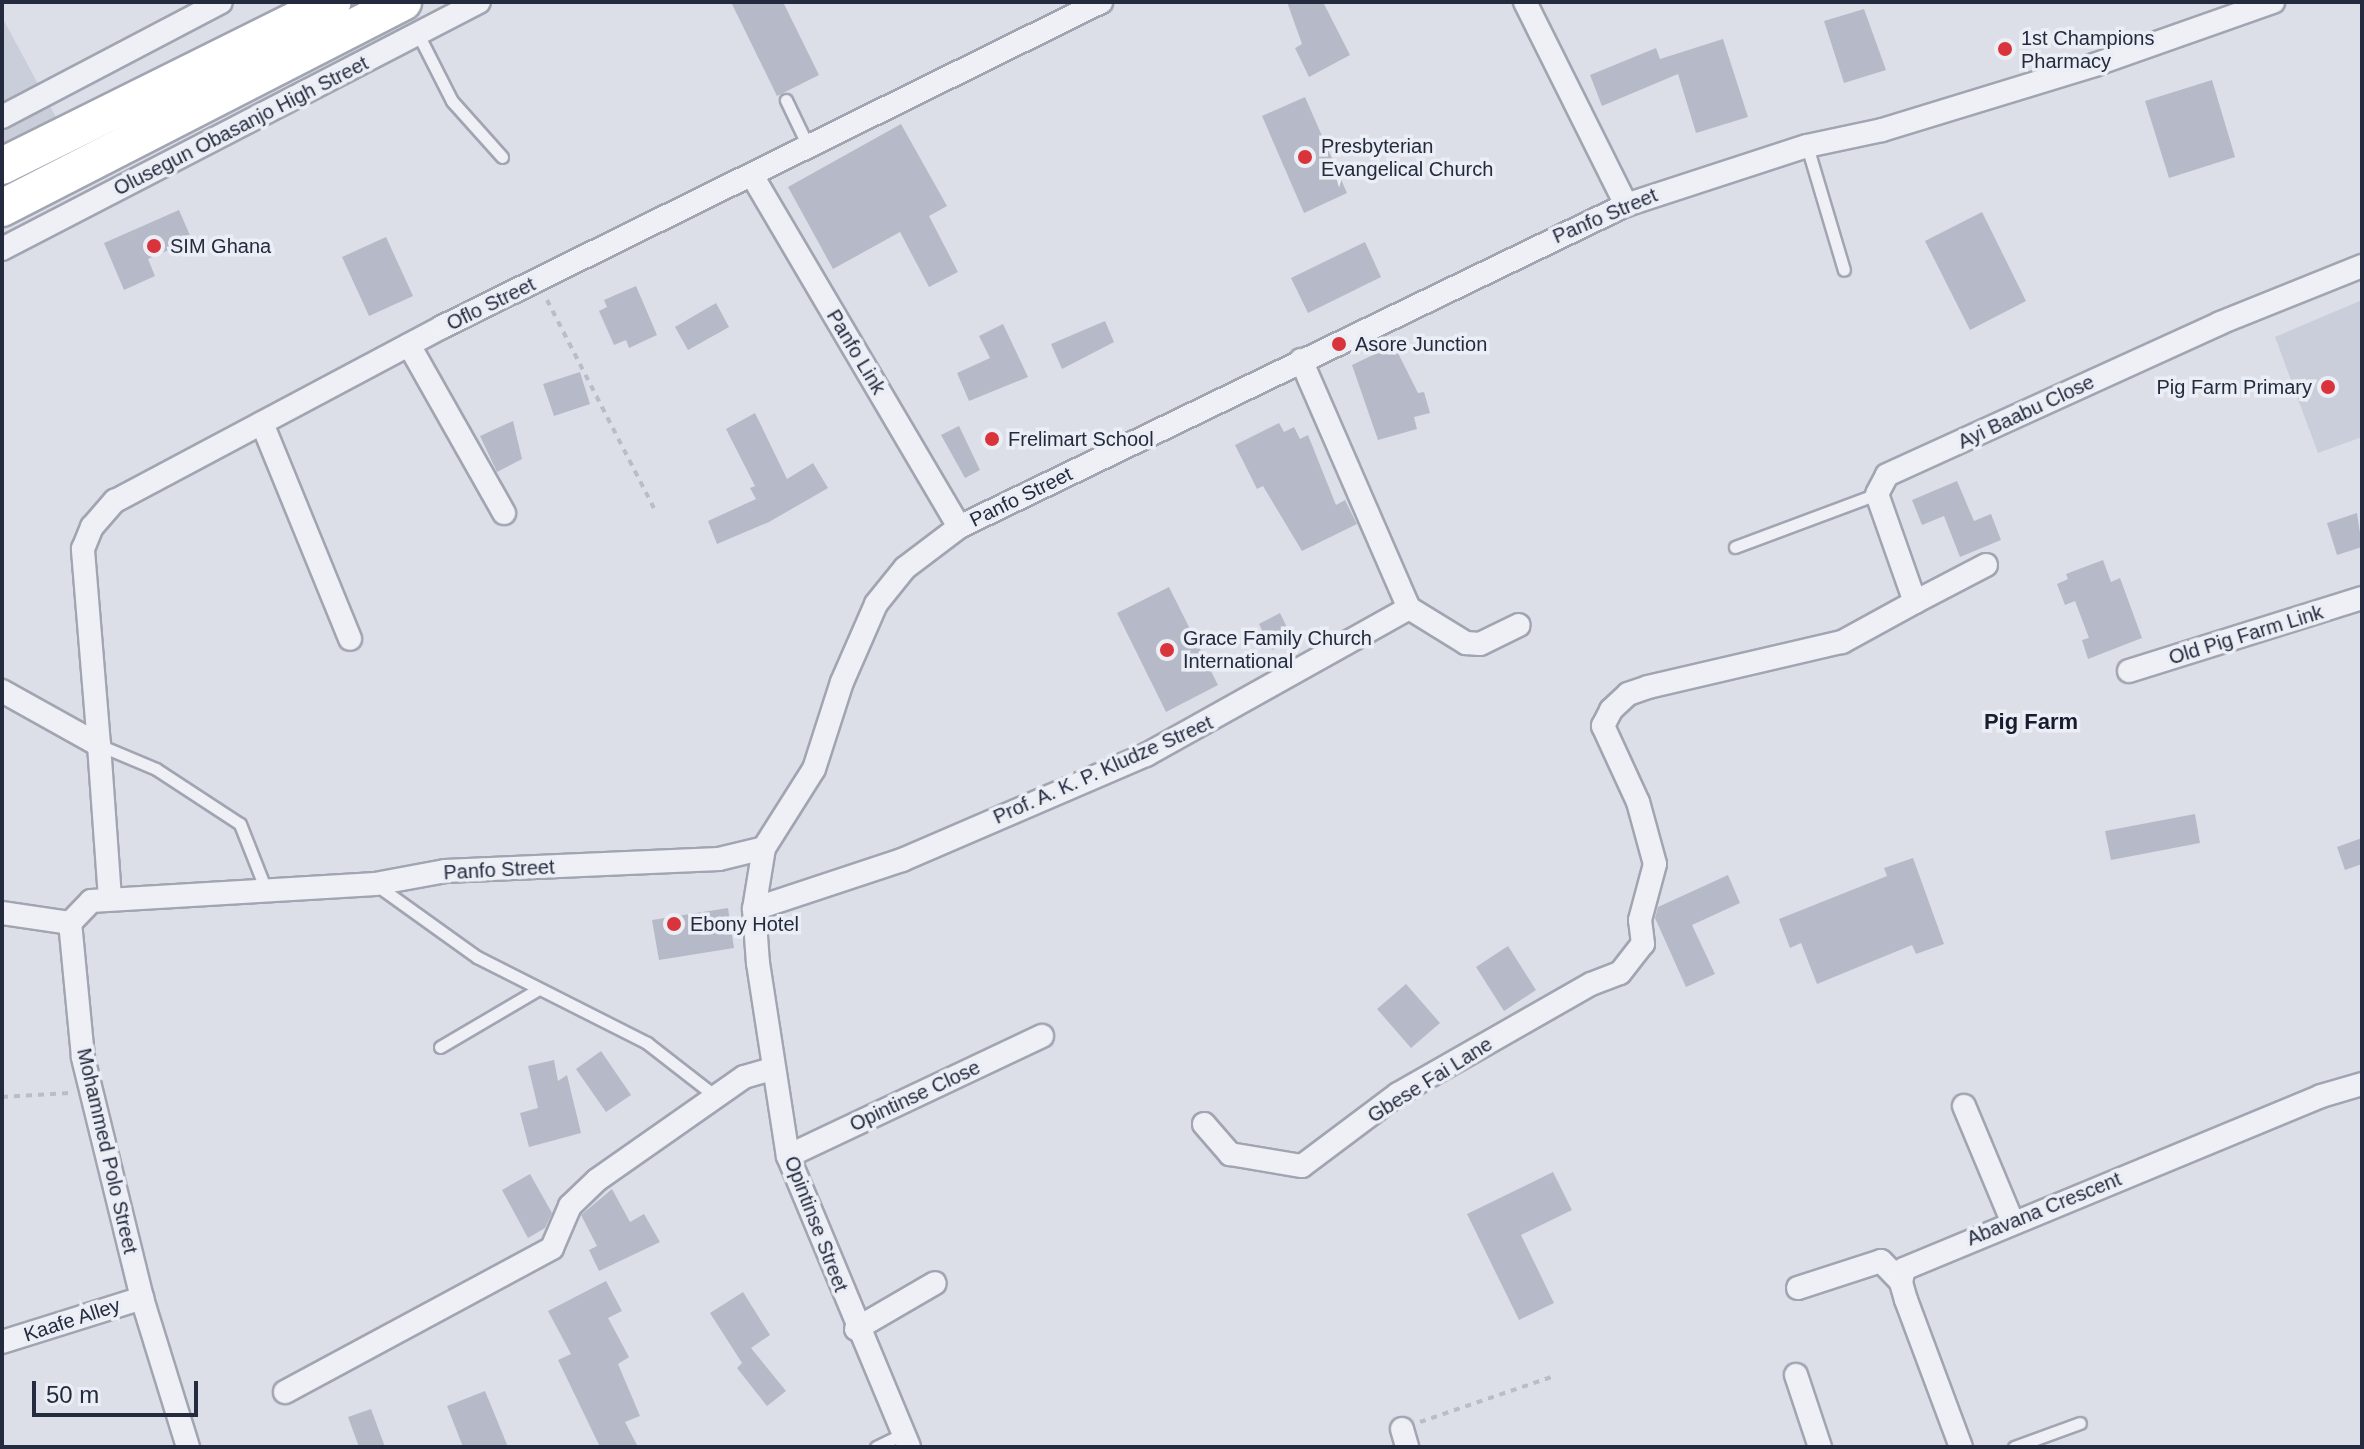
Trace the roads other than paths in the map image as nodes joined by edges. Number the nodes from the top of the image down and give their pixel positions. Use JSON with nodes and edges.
{"nodes":[{"id":1,"x":221,"y":2,"type":"edge"},
{"id":2,"x":479,"y":2,"type":"edge"},
{"id":3,"x":1101,"y":2,"type":"edge"},
{"id":4,"x":1525,"y":2,"type":"edge"},
{"id":5,"x":2273,"y":2,"type":"edge"},
{"id":6,"x":323,"y":4,"type":"edge"},
{"id":7,"x":1066,"y":10,"type":"edge"},
{"id":8,"x":410,"y":18,"type":"edge"},
{"id":9,"x":786,"y":100,"type":"dead end"},
{"id":10,"x":2,"y":117,"type":"edge"},
{"id":11,"x":1807,"y":146,"type":"junction"},
{"id":12,"x":809,"y":148,"type":"junction"},
{"id":13,"x":502,"y":157,"type":"dead end"},
{"id":14,"x":2,"y":166,"type":"edge"},
{"id":15,"x":753,"y":177,"type":"junction"},
{"id":16,"x":1626,"y":205,"type":"junction"},
{"id":17,"x":2,"y":208,"type":"edge"},
{"id":18,"x":2,"y":249,"type":"edge"},
{"id":19,"x":2362,"y":266,"type":"edge"},
{"id":20,"x":1844,"y":270,"type":"dead end"},
{"id":21,"x":409,"y":345,"type":"junction"},
{"id":22,"x":1301,"y":360,"type":"junction"},
{"id":23,"x":262,"y":423,"type":"junction"},
{"id":24,"x":1877,"y":494,"type":"junction"},
{"id":25,"x":504,"y":513,"type":"dead end"},
{"id":26,"x":959,"y":527,"type":"junction"},
{"id":27,"x":1735,"y":547,"type":"dead end"},
{"id":28,"x":1986,"y":565,"type":"dead end"},
{"id":29,"x":2362,"y":598,"type":"edge"},
{"id":30,"x":1915,"y":602,"type":"junction"},
{"id":31,"x":1409,"y":608,"type":"junction"},
{"id":32,"x":1519,"y":625,"type":"dead end"},
{"id":33,"x":350,"y":639,"type":"dead end"},
{"id":34,"x":2129,"y":671,"type":"dead end"},
{"id":35,"x":2,"y":691,"type":"edge"},
{"id":36,"x":99,"y":745,"type":"junction"},
{"id":37,"x":764,"y":848,"type":"junction"},
{"id":38,"x":375,"y":884,"type":"junction"},
{"id":39,"x":266,"y":890,"type":"junction"},
{"id":40,"x":110,"y":898,"type":"junction"},
{"id":41,"x":754,"y":909,"type":"junction"},
{"id":42,"x":2,"y":913,"type":"edge"},
{"id":43,"x":70,"y":923,"type":"junction"},
{"id":44,"x":537,"y":990,"type":"junction"},
{"id":45,"x":1042,"y":1036,"type":"dead end"},
{"id":46,"x":440,"y":1047,"type":"dead end"},
{"id":47,"x":772,"y":1069,"type":"junction"},
{"id":48,"x":2362,"y":1084,"type":"edge"},
{"id":49,"x":715,"y":1096,"type":"junction"},
{"id":50,"x":1964,"y":1106,"type":"dead end"},
{"id":51,"x":1204,"y":1124,"type":"dead end"},
{"id":52,"x":788,"y":1156,"type":"junction"},
{"id":53,"x":2012,"y":1221,"type":"junction"},
{"id":54,"x":1901,"y":1282,"type":"junction"},
{"id":55,"x":935,"y":1283,"type":"dead end"},
{"id":56,"x":1798,"y":1288,"type":"dead end"},
{"id":57,"x":142,"y":1298,"type":"junction"},
{"id":58,"x":856,"y":1329,"type":"junction"},
{"id":59,"x":2,"y":1342,"type":"edge"},
{"id":60,"x":1796,"y":1375,"type":"dead end"},
{"id":61,"x":285,"y":1392,"type":"dead end"},
{"id":62,"x":2080,"y":1423,"type":"dead end"},
{"id":63,"x":906,"y":1441,"type":"edge"},
{"id":64,"x":188,"y":1447,"type":"edge"},
{"id":65,"x":876,"y":1447,"type":"edge"},
{"id":66,"x":1820,"y":1447,"type":"edge"},
{"id":67,"x":1961,"y":1447,"type":"edge"},
{"id":68,"x":2014,"y":1447,"type":"edge"}],
"edges":[{"from":1,"to":10,"type":"street"},
{"from":2,"to":8,"type":"street","name":"Olusegun Obasanjo High Street"},
{"from":3,"to":7,"type":"street","name":"Oflo Street"},
{"from":4,"to":16,"type":"street"},
{"from":5,"to":11,"type":"street","name":"Panfo Street"},
{"from":6,"to":14,"type":"main road"},
{"from":7,"to":12,"type":"street","name":"Oflo Street"},
{"from":8,"to":13,"type":"lane"},
{"from":8,"to":17,"type":"main road","name":"Olusegun Obasanjo High Street"},
{"from":8,"to":18,"type":"street","name":"Olusegun Obasanjo High Street"},
{"from":9,"to":12,"type":"lane"},
{"from":11,"to":16,"type":"street","name":"Panfo Street"},
{"from":11,"to":20,"type":"lane"},
{"from":12,"to":15,"type":"street","name":"Oflo Street"},
{"from":15,"to":21,"type":"street","name":"Oflo Street"},
{"from":15,"to":26,"type":"street","name":"Panfo Link"},
{"from":16,"to":22,"type":"street","name":"Panfo Street"},
{"from":19,"to":24,"type":"street","name":"Ayi Baabu Close"},
{"from":21,"to":23,"type":"street","name":"Oflo Street"},
{"from":21,"to":25,"type":"street"},
{"from":22,"to":26,"type":"street","name":"Panfo Street"},
{"from":22,"to":31,"type":"street"},
{"from":23,"to":33,"type":"street"},
{"from":23,"to":36,"type":"street","name":"Oflo Street"},
{"from":24,"to":27,"type":"lane"},
{"from":24,"to":30,"type":"street"},
{"from":26,"to":37,"type":"street","name":"Panfo Street"},
{"from":28,"to":30,"type":"street"},
{"from":29,"to":34,"type":"street","name":"Old Pig Farm Link"},
{"from":30,"to":51,"type":"street","name":"Gbese Fai Lane"},
{"from":31,"to":32,"type":"street"},
{"from":31,"to":41,"type":"street","name":"Prof. A. K. P. Kludze Street"},
{"from":35,"to":36,"type":"street"},
{"from":36,"to":39,"type":"lane"},
{"from":36,"to":40,"type":"street"},
{"from":37,"to":38,"type":"street","name":"Panfo Street"},
{"from":37,"to":41,"type":"street","name":"Opintinse Street"},
{"from":38,"to":39,"type":"street","name":"Panfo Street"},
{"from":38,"to":44,"type":"lane"},
{"from":39,"to":40,"type":"street","name":"Panfo Street"},
{"from":40,"to":43,"type":"street"},
{"from":41,"to":47,"type":"street","name":"Opintinse Street"},
{"from":42,"to":43,"type":"street"},
{"from":43,"to":57,"type":"street","name":"Mohammed Polo Street"},
{"from":44,"to":46,"type":"lane"},
{"from":44,"to":49,"type":"lane"},
{"from":45,"to":52,"type":"street","name":"Opintinse Close"},
{"from":47,"to":49,"type":"street"},
{"from":47,"to":52,"type":"street","name":"Opintinse Street"},
{"from":48,"to":53,"type":"street","name":"Abavana Crescent"},
{"from":49,"to":61,"type":"street"},
{"from":50,"to":53,"type":"street"},
{"from":52,"to":58,"type":"street","name":"Opintinse Street"},
{"from":53,"to":54,"type":"street","name":"Abavana Crescent"},
{"from":54,"to":56,"type":"street"},
{"from":54,"to":67,"type":"street"},
{"from":55,"to":58,"type":"street"},
{"from":57,"to":59,"type":"street","name":"Kaafe Alley"},
{"from":57,"to":64,"type":"street","name":"Mohammed Polo Street"},
{"from":58,"to":63,"type":"street","name":"Opintinse Street"},
{"from":60,"to":66,"type":"street"},
{"from":62,"to":68,"type":"lane"},
{"from":63,"to":65,"type":"lane"}]}
